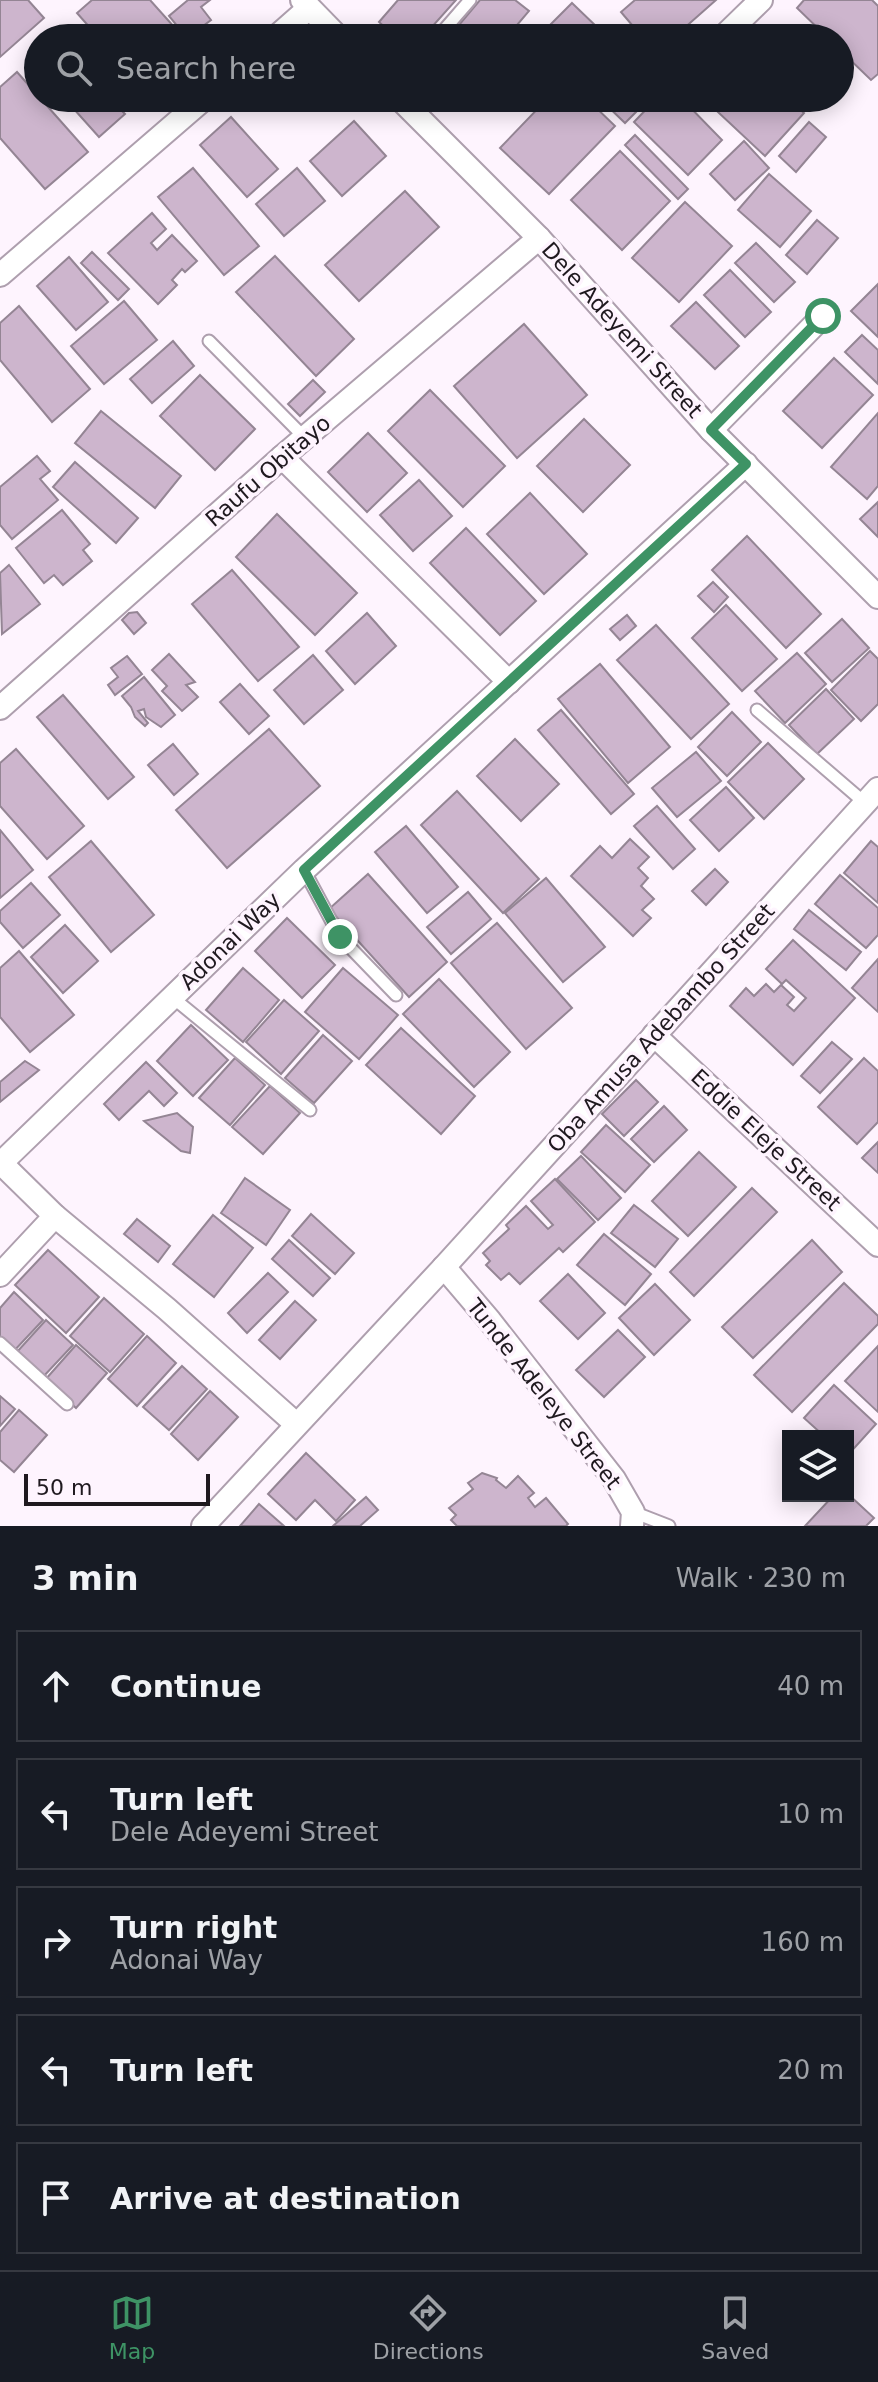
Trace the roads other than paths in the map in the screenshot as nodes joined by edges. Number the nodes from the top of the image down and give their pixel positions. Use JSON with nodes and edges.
{"nodes":[{"id":1,"x":470,"y":0,"type":"edge"},
{"id":2,"x":761,"y":0,"type":"edge"},
{"id":3,"x":306,"y":4,"type":"edge"},
{"id":4,"x":288,"y":24,"type":"edge"},
{"id":5,"x":325,"y":24,"type":"edge"},
{"id":6,"x":449,"y":24,"type":"edge"},
{"id":7,"x":736,"y":24,"type":"edge"},
{"id":8,"x":189,"y":112,"type":"edge"},
{"id":9,"x":413,"y":112,"type":"edge"},
{"id":10,"x":539,"y":238,"type":"junction"},
{"id":11,"x":0,"y":275,"type":"edge"},
{"id":12,"x":823,"y":316,"type":"dead end"},
{"id":13,"x":209,"y":341,"type":"dead end"},
{"id":14,"x":711,"y":430,"type":"junction"},
{"id":15,"x":305,"y":438,"type":"junction"},
{"id":16,"x":282,"y":457,"type":"junction"},
{"id":17,"x":746,"y":464,"type":"junction"},
{"id":18,"x":878,"y":597,"type":"edge"},
{"id":19,"x":509,"y":682,"type":"junction"},
{"id":20,"x":0,"y":708,"type":"edge"},
{"id":21,"x":757,"y":710,"type":"dead end"},
{"id":22,"x":874,"y":794,"type":"edge"},
{"id":23,"x":304,"y":870,"type":"junction"},
{"id":24,"x":396,"y":995,"type":"dead end"},
{"id":25,"x":172,"y":997,"type":"junction"},
{"id":26,"x":654,"y":1035,"type":"junction"},
{"id":27,"x":310,"y":1110,"type":"dead end"},
{"id":28,"x":0,"y":1163,"type":"edge"},
{"id":29,"x":55,"y":1216,"type":"junction"},
{"id":30,"x":878,"y":1245,"type":"edge"},
{"id":31,"x":444,"y":1267,"type":"junction"},
{"id":32,"x":0,"y":1275,"type":"edge"},
{"id":33,"x":0,"y":1343,"type":"edge"},
{"id":34,"x":67,"y":1404,"type":"dead end"},
{"id":35,"x":296,"y":1424,"type":"junction"},
{"id":36,"x":633,"y":1519,"type":"edge"},
{"id":37,"x":203,"y":1526,"type":"edge"},
{"id":38,"x":669,"y":1526,"type":"edge"}],
"edges":[{"from":1,"to":6,"type":"lane"},
{"from":2,"to":7,"type":"street"},
{"from":3,"to":4,"type":"street"},
{"from":3,"to":5,"type":"street"},
{"from":8,"to":11,"type":"street"},
{"from":9,"to":10,"type":"street","name":"Dele Adeyemi Street"},
{"from":10,"to":14,"type":"street","name":"Dele Adeyemi Street"},
{"from":10,"to":15,"type":"street","name":"Raufu Obitayo"},
{"from":12,"to":14,"type":"street"},
{"from":13,"to":15,"type":"lane"},
{"from":14,"to":17,"type":"street","name":"Dele Adeyemi Street"},
{"from":15,"to":16,"type":"street","name":"Raufu Obitayo"},
{"from":16,"to":19,"type":"street"},
{"from":16,"to":20,"type":"street","name":"Raufu Obitayo"},
{"from":17,"to":18,"type":"street","name":"Dele Adeyemi Street"},
{"from":17,"to":19,"type":"street","name":"Adonai Way"},
{"from":19,"to":23,"type":"street","name":"Adonai Way"},
{"from":21,"to":22,"type":"lane"},
{"from":22,"to":26,"type":"street","name":"Oba Amusa Adebambo Street"},
{"from":23,"to":24,"type":"lane"},
{"from":23,"to":25,"type":"street","name":"Adonai Way"},
{"from":25,"to":27,"type":"lane"},
{"from":25,"to":28,"type":"street","name":"Adonai Way"},
{"from":26,"to":30,"type":"street","name":"Eddie Eleje Street"},
{"from":26,"to":31,"type":"street","name":"Oba Amusa Adebambo Street"},
{"from":28,"to":29,"type":"street"},
{"from":29,"to":32,"type":"street"},
{"from":29,"to":35,"type":"street"},
{"from":31,"to":35,"type":"street","name":"Oba Amusa Adebambo Street"},
{"from":31,"to":36,"type":"street","name":"Tunde Adeleye Street"},
{"from":33,"to":34,"type":"lane"},
{"from":35,"to":37,"type":"street","name":"Oba Amusa Adebambo Street"},
{"from":36,"to":38,"type":"lane"}]}
